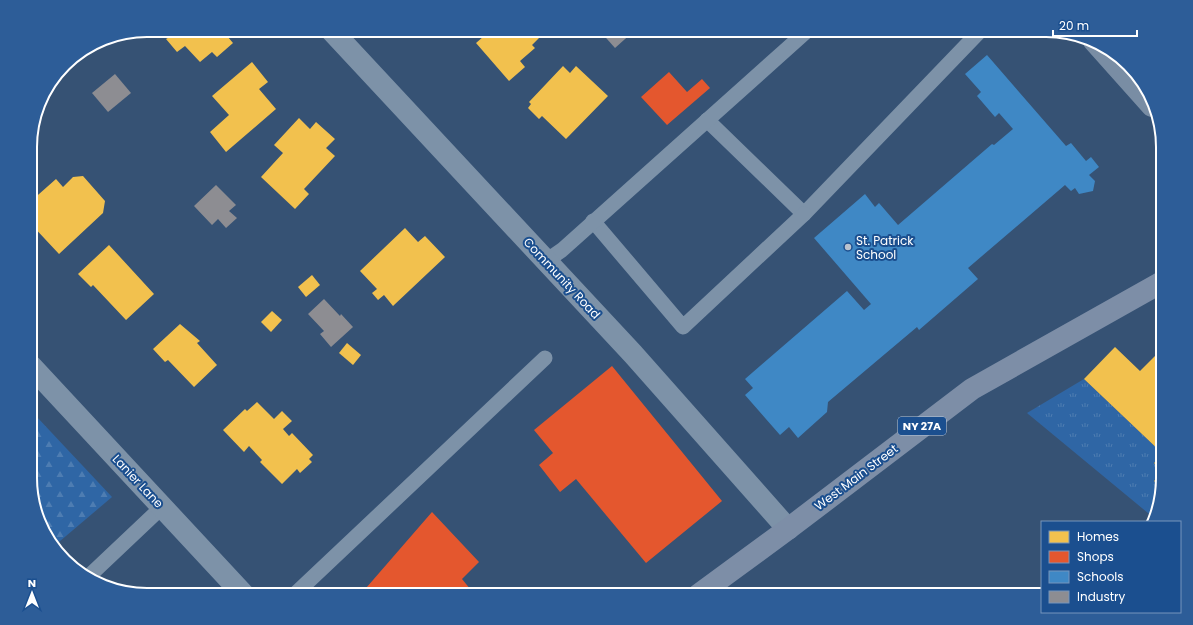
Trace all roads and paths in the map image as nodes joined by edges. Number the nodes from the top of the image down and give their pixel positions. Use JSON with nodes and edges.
{"nodes":[{"id":1,"x":338,"y":37,"type":"edge"},
{"id":2,"x":800,"y":37,"type":"edge"},
{"id":3,"x":974,"y":37,"type":"edge"},
{"id":4,"x":1108,"y":57,"type":"edge"},
{"id":5,"x":1143,"y":96,"type":"edge"},
{"id":6,"x":707,"y":120,"type":"junction"},
{"id":7,"x":804,"y":214,"type":"junction"},
{"id":8,"x":594,"y":221,"type":"junction"},
{"id":9,"x":546,"y":261,"type":"junction"},
{"id":10,"x":1156,"y":285,"type":"edge"},
{"id":11,"x":545,"y":358,"type":"dead end"},
{"id":12,"x":37,"y":372,"type":"edge"},
{"id":13,"x":162,"y":507,"type":"junction"},
{"id":14,"x":788,"y":529,"type":"junction"},
{"id":15,"x":92,"y":573,"type":"edge"},
{"id":16,"x":237,"y":588,"type":"edge"},
{"id":17,"x":301,"y":588,"type":"edge"},
{"id":18,"x":708,"y":588,"type":"edge"}],
"edges":[{"from":1,"to":9,"type":"street","name":"Community Road"},
{"from":2,"to":6,"type":"lane"},
{"from":3,"to":7,"type":"lane"},
{"from":4,"to":5,"type":"main road"},
{"from":6,"to":7,"type":"lane"},
{"from":6,"to":8,"type":"lane"},
{"from":7,"to":8,"type":"lane"},
{"from":8,"to":9,"type":"lane"},
{"from":9,"to":14,"type":"street","name":"Community Road"},
{"from":10,"to":14,"type":"main road","name":"West Main Street","number":"NY 27A"},
{"from":11,"to":17,"type":"lane"},
{"from":12,"to":13,"type":"street","name":"Lanier Lane"},
{"from":13,"to":15,"type":"lane"},
{"from":13,"to":16,"type":"street","name":"Lanier Lane"},
{"from":14,"to":18,"type":"main road","name":"West Main Street","number":"NY 27A"}]}
